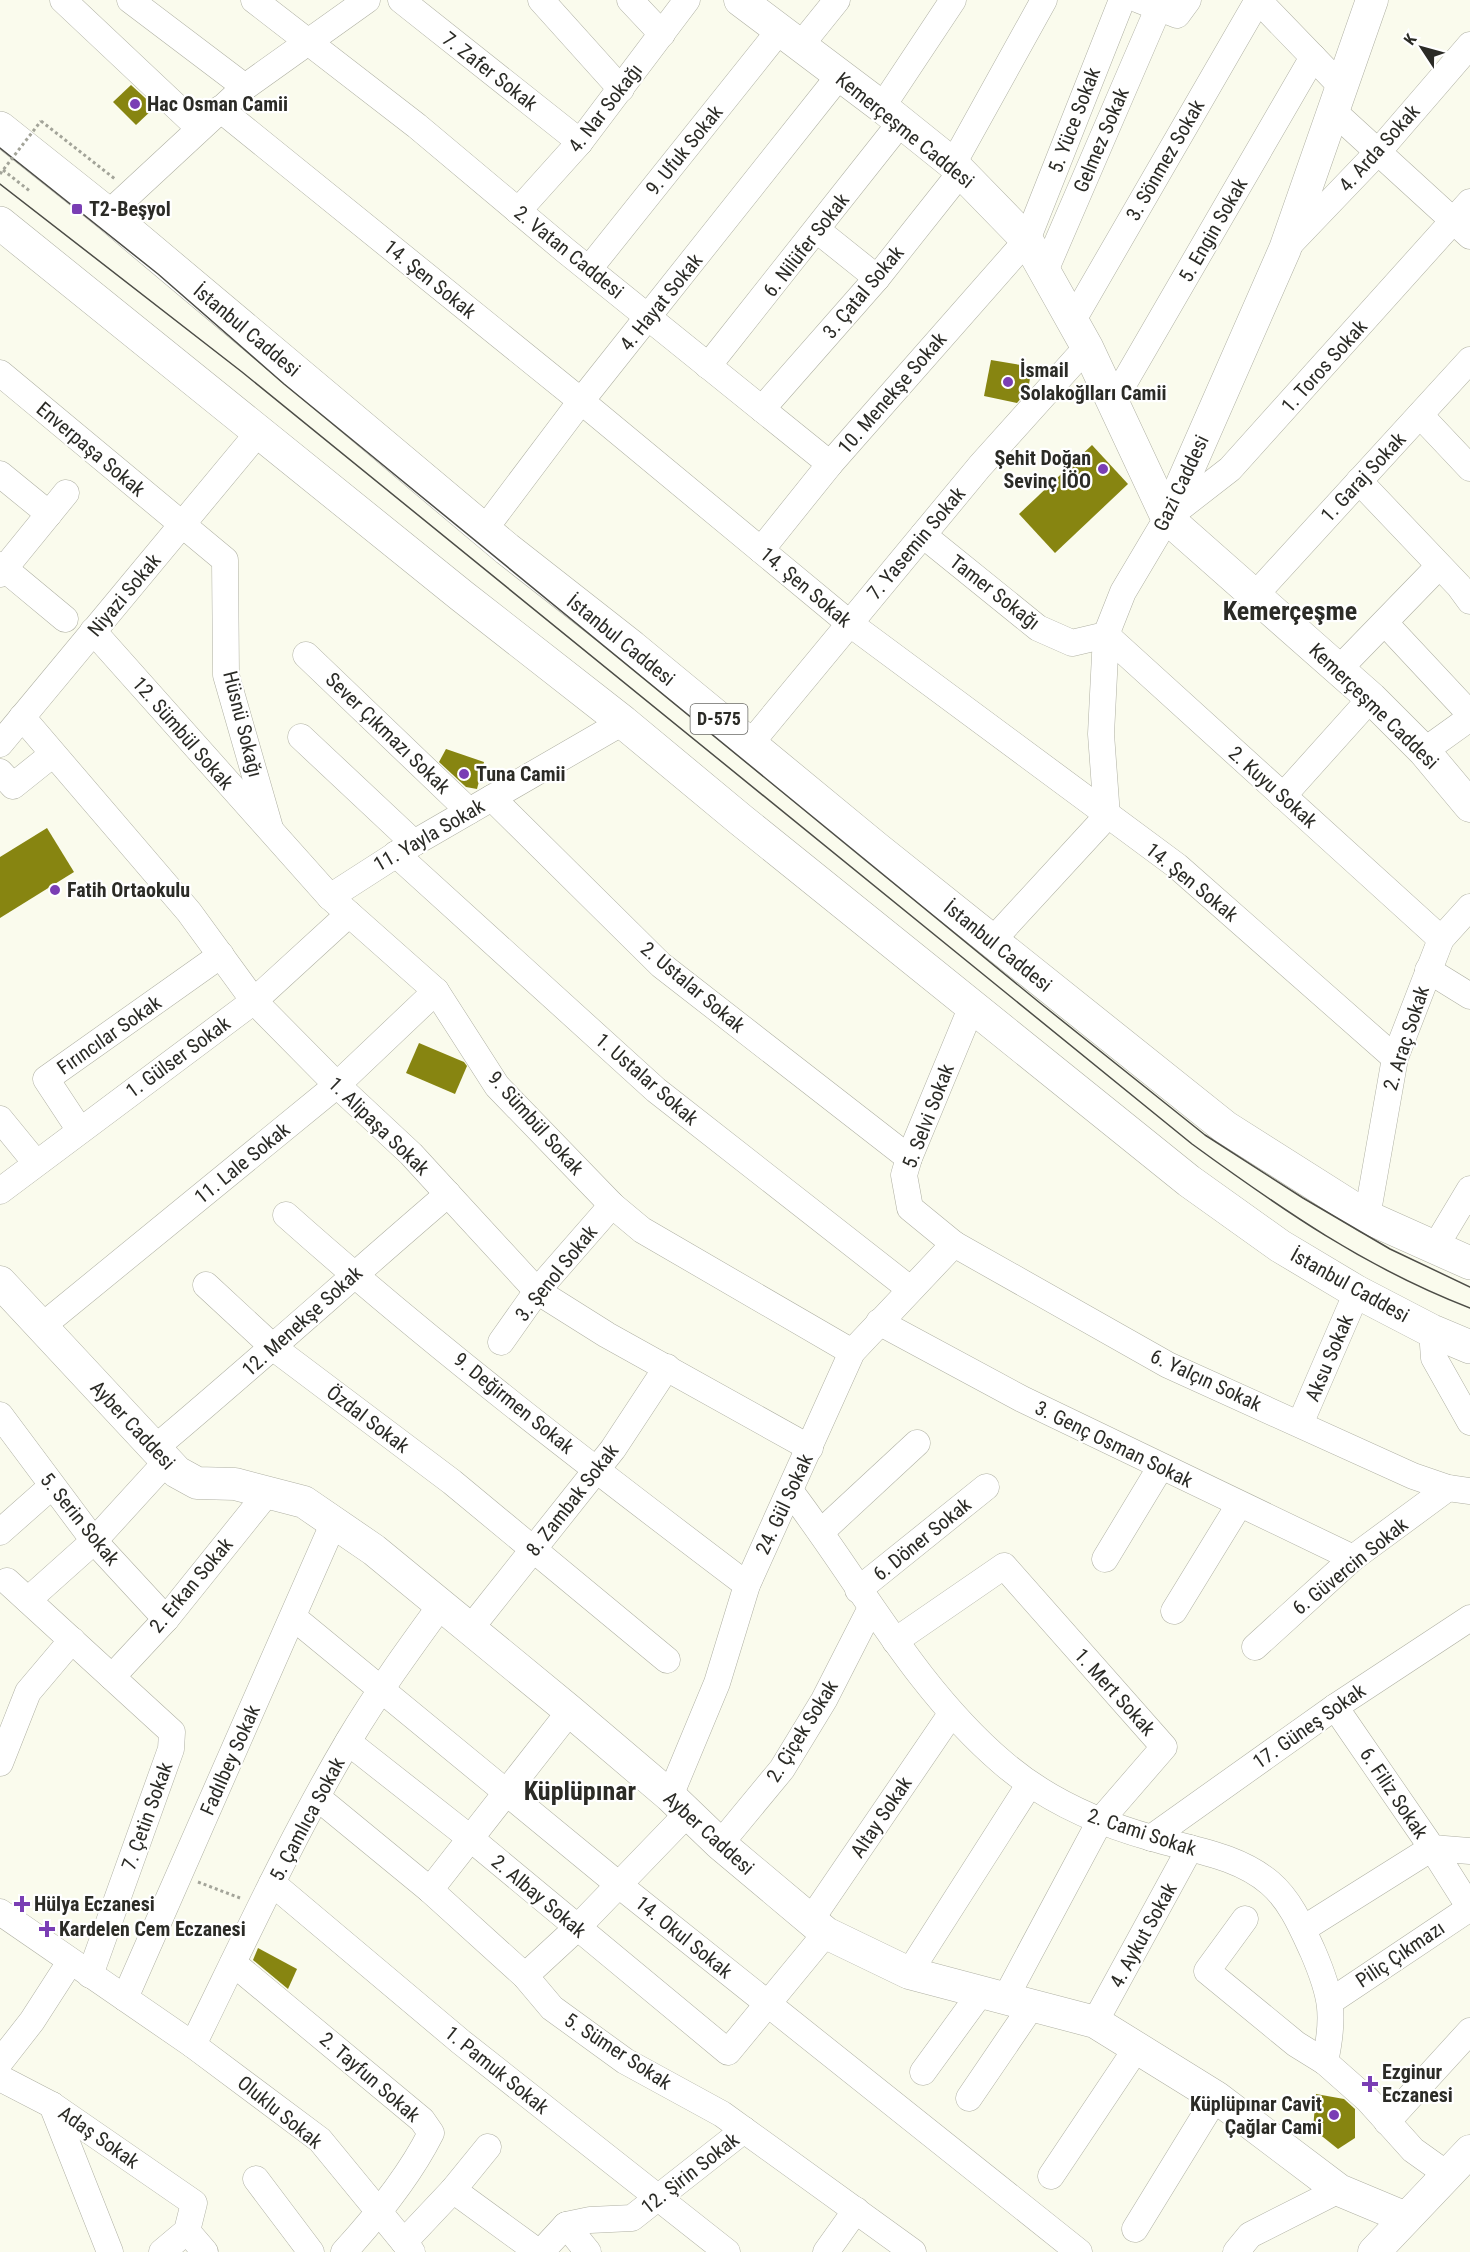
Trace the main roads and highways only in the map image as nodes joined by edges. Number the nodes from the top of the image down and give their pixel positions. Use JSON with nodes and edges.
{"nodes":[{"id":1,"x":740,"y":0,"type":"edge"},
{"id":2,"x":1372,"y":0,"type":"edge"},
{"id":3,"x":0,"y":128,"type":"edge"},
{"id":4,"x":0,"y":223,"type":"edge"},
{"id":5,"x":1167,"y":518,"type":"junction"},
{"id":6,"x":1470,"y":806,"type":"edge"},
{"id":7,"x":1470,"y":1263,"type":"edge"},
{"id":8,"x":3,"y":1294,"type":"edge"},
{"id":9,"x":1470,"y":1347,"type":"edge"},
{"id":10,"x":1470,"y":2151,"type":"edge"},
{"id":11,"x":1459,"y":2178,"type":"edge"},
{"id":12,"x":1406,"y":2218,"type":"junction"},
{"id":13,"x":1374,"y":2252,"type":"edge"}],
"edges":[{"from":1,"to":5,"type":"main road","name":"Kemerçeşme Caddesi"},
{"from":2,"to":5,"type":"main road","name":"Gazi Caddesi"},
{"from":3,"to":7,"type":"highway","name":"İstanbul Caddesi","number":"D-575"},
{"from":4,"to":9,"type":"highway","name":"İstanbul Caddesi"},
{"from":5,"to":6,"type":"main road","name":"Kemerçeşme Caddesi"},
{"from":8,"to":12,"type":"main road","name":"Ayber Caddesi"},
{"from":10,"to":11,"type":"main road"},
{"from":11,"to":12,"type":"main road"},
{"from":12,"to":13,"type":"main road"}]}
